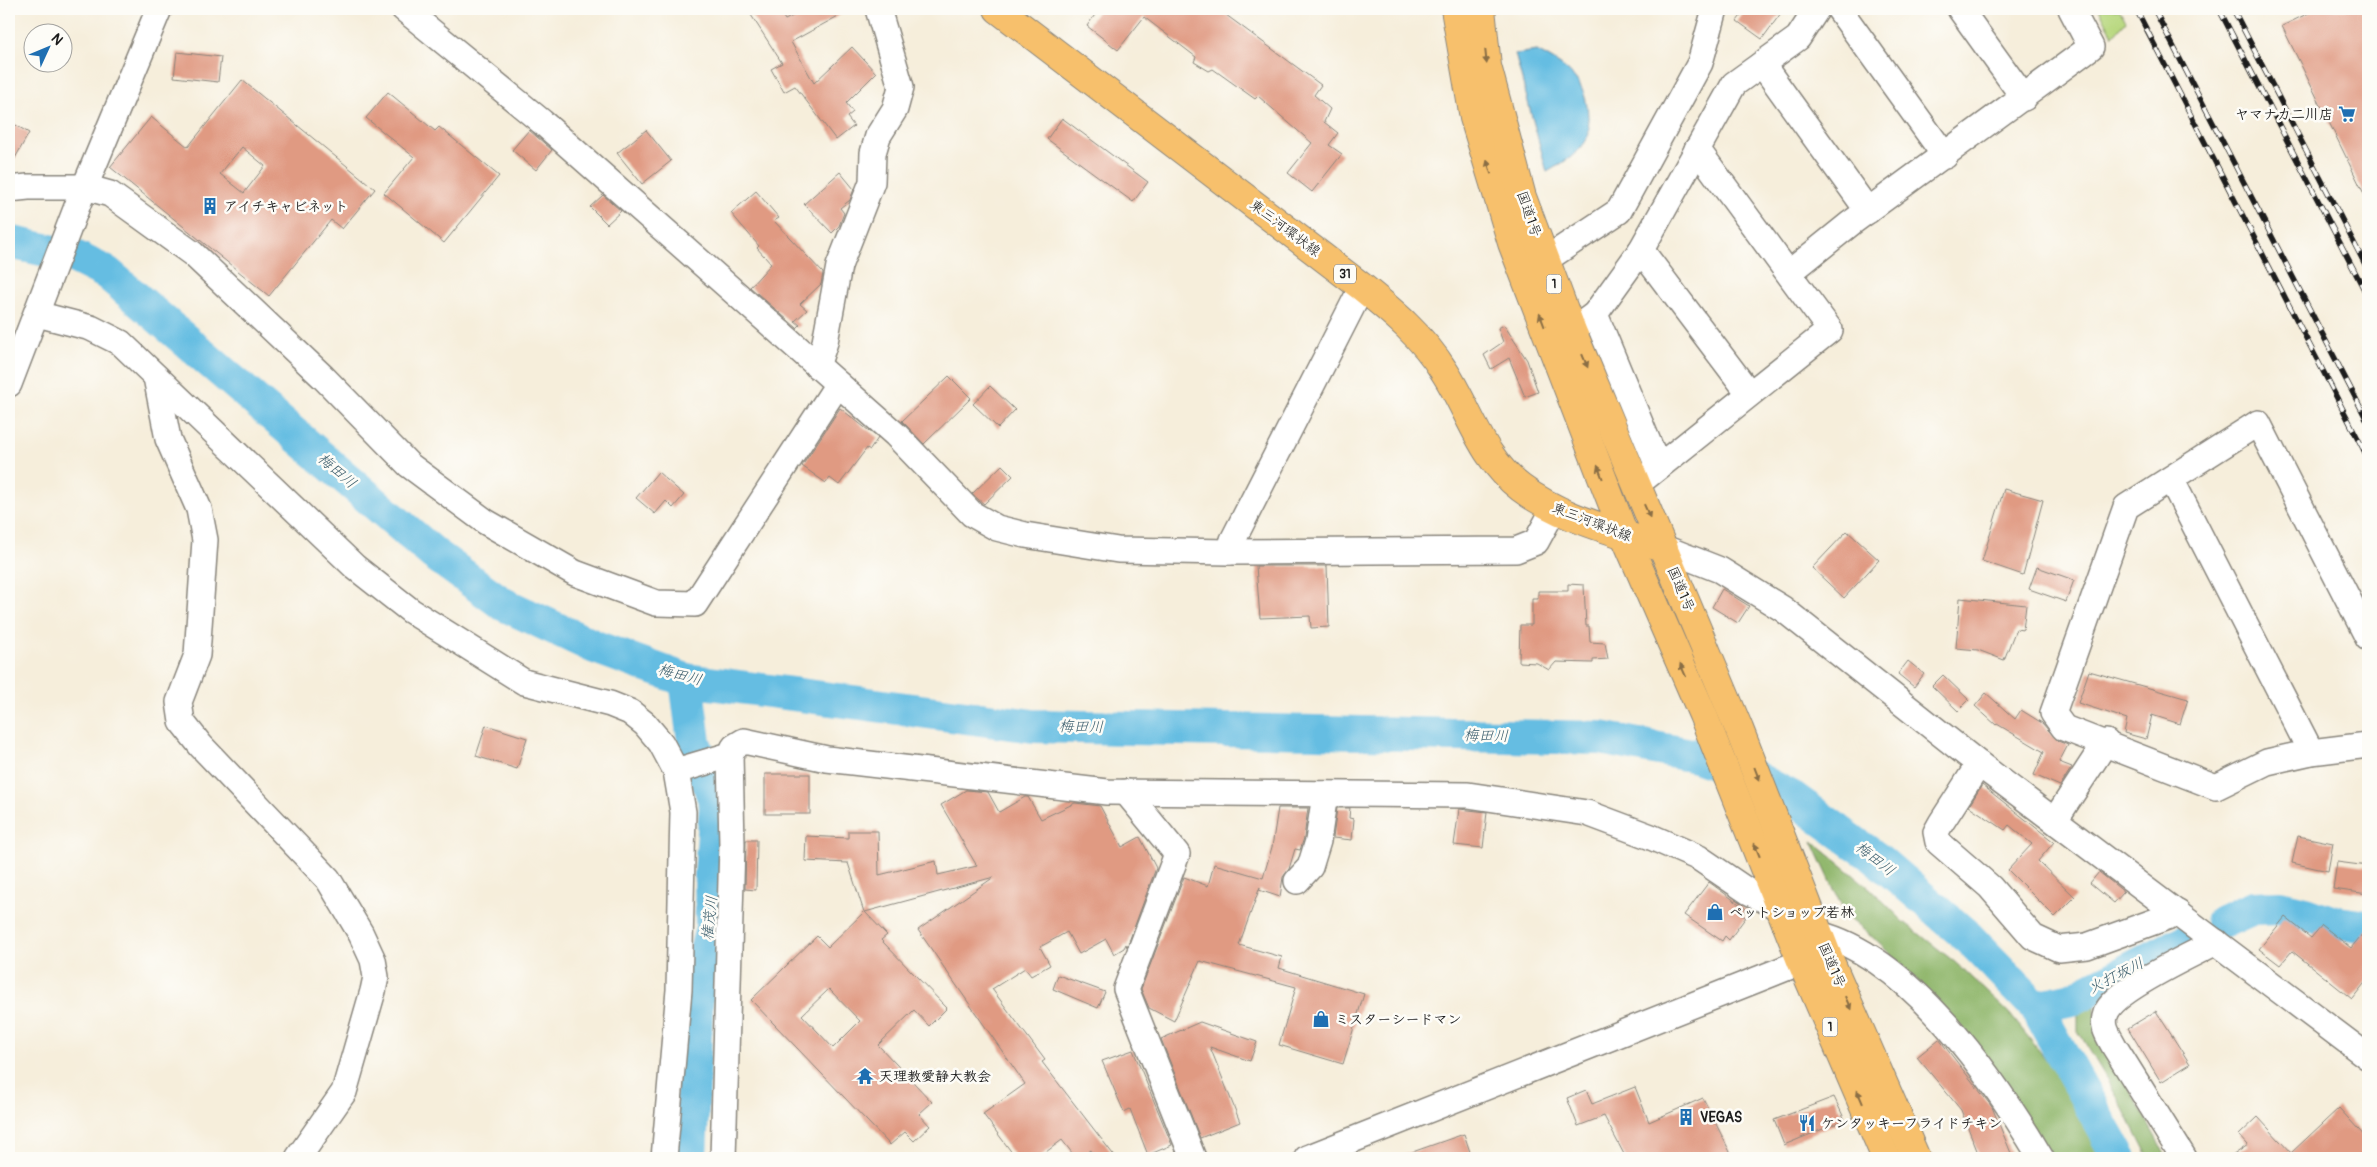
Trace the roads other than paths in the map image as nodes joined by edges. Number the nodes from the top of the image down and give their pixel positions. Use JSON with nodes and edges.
{"nodes":[{"id":1,"x":159,"y":9,"type":"edge"},
{"id":2,"x":404,"y":9,"type":"edge"},
{"id":3,"x":878,"y":9,"type":"edge"},
{"id":4,"x":998,"y":9,"type":"edge"},
{"id":5,"x":1455,"y":9,"type":"edge"},
{"id":6,"x":1482,"y":9,"type":"edge"},
{"id":7,"x":1715,"y":9,"type":"edge"},
{"id":8,"x":1817,"y":9,"type":"edge"},
{"id":9,"x":1839,"y":9,"type":"edge"},
{"id":10,"x":1960,"y":9,"type":"edge"},
{"id":11,"x":2071,"y":9,"type":"edge"},
{"id":12,"x":1762,"y":64,"type":"junction"},
{"id":13,"x":2024,"y":98,"type":"junction"},
{"id":14,"x":1697,"y":149,"type":"junction"},
{"id":15,"x":1945,"y":156,"type":"junction"},
{"id":16,"x":9,"y":189,"type":"edge"},
{"id":17,"x":83,"y":192,"type":"junction"},
{"id":18,"x":1868,"y":212,"type":"junction"},
{"id":19,"x":1641,"y":250,"type":"junction"},
{"id":20,"x":1545,"y":260,"type":"junction"},
{"id":21,"x":1789,"y":273,"type":"junction"},
{"id":22,"x":1362,"y":287,"type":"junction"},
{"id":23,"x":37,"y":311,"type":"junction"},
{"id":24,"x":1595,"y":314,"type":"junction"},
{"id":25,"x":1572,"y":331,"type":"junction"},
{"id":26,"x":817,"y":366,"type":"junction"},
{"id":27,"x":156,"y":377,"type":"junction"},
{"id":28,"x":9,"y":384,"type":"edge"},
{"id":29,"x":838,"y":384,"type":"junction"},
{"id":30,"x":1749,"y":393,"type":"junction"},
{"id":31,"x":1658,"y":466,"type":"junction"},
{"id":32,"x":2171,"y":479,"type":"junction"},
{"id":33,"x":1636,"y":484,"type":"junction"},
{"id":34,"x":1554,"y":508,"type":"junction"},
{"id":35,"x":1624,"y":534,"type":"junction"},
{"id":36,"x":1664,"y":548,"type":"junction"},
{"id":37,"x":1229,"y":552,"type":"junction"},
{"id":38,"x":2368,"y":638,"type":"edge"},
{"id":39,"x":2106,"y":742,"type":"junction"},
{"id":40,"x":2368,"y":745,"type":"edge"},
{"id":41,"x":2311,"y":752,"type":"junction"},
{"id":42,"x":727,"y":756,"type":"junction"},
{"id":43,"x":1979,"y":764,"type":"junction"},
{"id":44,"x":680,"y":770,"type":"junction"},
{"id":45,"x":1126,"y":792,"type":"junction"},
{"id":46,"x":1325,"y":794,"type":"junction"},
{"id":47,"x":2055,"y":820,"type":"junction"},
{"id":48,"x":1297,"y":881,"type":"dead end"},
{"id":49,"x":1778,"y":902,"type":"junction"},
{"id":50,"x":2178,"y":913,"type":"junction"},
{"id":51,"x":1818,"y":932,"type":"junction"},
{"id":52,"x":2216,"y":942,"type":"junction"},
{"id":53,"x":1802,"y":963,"type":"junction"},
{"id":54,"x":2368,"y":1057,"type":"edge"},
{"id":55,"x":298,"y":1158,"type":"edge"},
{"id":56,"x":664,"y":1158,"type":"edge"},
{"id":57,"x":723,"y":1158,"type":"edge"},
{"id":58,"x":1193,"y":1158,"type":"edge"},
{"id":59,"x":1307,"y":1158,"type":"edge"},
{"id":60,"x":1886,"y":1158,"type":"edge"},
{"id":61,"x":1916,"y":1158,"type":"edge"},
{"id":62,"x":2040,"y":1158,"type":"edge"},
{"id":63,"x":2184,"y":1158,"type":"edge"}],
"edges":[{"from":1,"to":17,"type":"street"},
{"from":2,"to":26,"type":"street"},
{"from":3,"to":26,"type":"street"},
{"from":4,"to":22,"type":"main road","name":"東三河環状線","number":"31"},
{"from":35,"to":5,"type":"main road","name":"国道1号","number":"1","one_way":true},
{"from":6,"to":20,"type":"main road","name":"国道1号","number":"1","one_way":true},
{"from":7,"to":20,"type":"street"},
{"from":8,"to":12,"type":"street"},
{"from":9,"to":15,"type":"street"},
{"from":10,"to":13,"type":"street"},
{"from":11,"to":13,"type":"street"},
{"from":12,"to":14,"type":"street"},
{"from":12,"to":18,"type":"street"},
{"from":13,"to":15,"type":"street"},
{"from":14,"to":19,"type":"street"},
{"from":14,"to":21,"type":"street"},
{"from":15,"to":18,"type":"street"},
{"from":16,"to":17,"type":"street"},
{"from":17,"to":23,"type":"street"},
{"from":17,"to":29,"type":"street"},
{"from":18,"to":21,"type":"street"},
{"from":19,"to":24,"type":"street"},
{"from":19,"to":30,"type":"street"},
{"from":20,"to":25,"type":"main road","name":"国道1号","number":"1"},
{"from":21,"to":30,"type":"street"},
{"from":22,"to":34,"type":"main road","name":"東三河環状線","number":"31"},
{"from":22,"to":37,"type":"street"},
{"from":23,"to":27,"type":"street"},
{"from":23,"to":28,"type":"street"},
{"from":24,"to":25,"type":"street"},
{"from":24,"to":31,"type":"street"},
{"from":25,"to":33,"type":"main road","name":"国道1号","number":"1","one_way":true},
{"from":26,"to":29,"type":"street"},
{"from":27,"to":44,"type":"street"},
{"from":27,"to":55,"type":"street"},
{"from":29,"to":37,"type":"street"},
{"from":30,"to":31,"type":"street"},
{"from":31,"to":33,"type":"street"},
{"from":32,"to":38,"type":"street"},
{"from":32,"to":39,"type":"street"},
{"from":32,"to":41,"type":"street"},
{"from":33,"to":36,"type":"main road","name":"国道1号","number":"1","one_way":true},
{"from":34,"to":35,"type":"main road","name":"東三河環状線","number":"31"},
{"from":34,"to":37,"type":"street"},
{"from":35,"to":36,"type":"main road","name":"東三河環状線","number":"31"},
{"from":49,"to":35,"type":"main road","name":"国道1号","number":"1","one_way":true},
{"from":36,"to":43,"type":"street"},
{"from":36,"to":51,"type":"main road","name":"国道1号","number":"1","one_way":true},
{"from":39,"to":41,"type":"street"},
{"from":39,"to":47,"type":"street"},
{"from":40,"to":41,"type":"street"},
{"from":42,"to":44,"type":"street"},
{"from":42,"to":45,"type":"street"},
{"from":42,"to":57,"type":"street"},
{"from":43,"to":47,"type":"street"},
{"from":43,"to":50,"type":"street"},
{"from":44,"to":56,"type":"street"},
{"from":45,"to":46,"type":"street"},
{"from":45,"to":58,"type":"street"},
{"from":46,"to":48,"type":"street"},
{"from":46,"to":49,"type":"street"},
{"from":47,"to":50,"type":"street"},
{"from":49,"to":53,"type":"main road","name":"国道1号","number":"1"},
{"from":50,"to":52,"type":"street"},
{"from":51,"to":53,"type":"street"},
{"from":51,"to":61,"type":"main road","name":"国道1号","number":"1","one_way":true},
{"from":51,"to":62,"type":"street"},
{"from":52,"to":54,"type":"street"},
{"from":52,"to":63,"type":"street"},
{"from":53,"to":59,"type":"street"},
{"from":60,"to":53,"type":"main road","name":"国道1号","number":"1","one_way":true}]}
